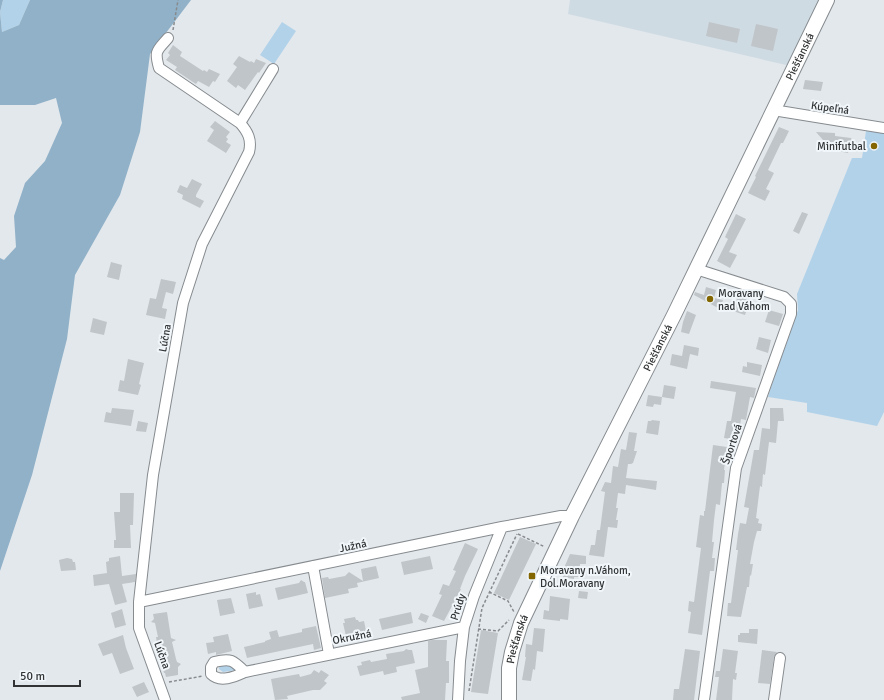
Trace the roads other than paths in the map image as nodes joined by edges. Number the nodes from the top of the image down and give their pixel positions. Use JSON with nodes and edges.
{"nodes":[{"id":1,"x":827,"y":0,"type":"edge"},
{"id":2,"x":168,"y":38,"type":"road end"},
{"id":3,"x":273,"y":70,"type":"dead end"},
{"id":4,"x":773,"y":110,"type":"junction"},
{"id":5,"x":240,"y":123,"type":"junction"},
{"id":6,"x":884,"y":128,"type":"edge"},
{"id":7,"x":696,"y":269,"type":"junction"},
{"id":8,"x":572,"y":516,"type":"junction"},
{"id":9,"x":502,"y":527,"type":"junction"},
{"id":10,"x":313,"y":566,"type":"junction"},
{"id":11,"x":139,"y":602,"type":"junction"},
{"id":12,"x":464,"y":626,"type":"junction"},
{"id":13,"x":329,"y":654,"type":"junction"},
{"id":14,"x":780,"y":658,"type":"dead end"},
{"id":15,"x":245,"y":672,"type":"junction"},
{"id":16,"x":166,"y":700,"type":"edge"},
{"id":17,"x":458,"y":700,"type":"edge"},
{"id":18,"x":507,"y":700,"type":"edge"},
{"id":19,"x":704,"y":700,"type":"edge"},
{"id":20,"x":774,"y":700,"type":"edge"}],
"edges":[{"from":1,"to":4,"type":"main road","name":"Piešťanská"},
{"from":2,"to":5,"type":"street","name":"Lúčna"},
{"from":3,"to":5,"type":"street"},
{"from":4,"to":6,"type":"street","name":"Kúpeľná"},
{"from":4,"to":7,"type":"main road","name":"Piešťanská"},
{"from":5,"to":11,"type":"street","name":"Lúčna"},
{"from":7,"to":8,"type":"main road","name":"Piešťanská"},
{"from":7,"to":19,"type":"street","name":"Športová"},
{"from":8,"to":9,"type":"street","name":"Južná"},
{"from":8,"to":18,"type":"main road","name":"Piešťanská"},
{"from":9,"to":10,"type":"street","name":"Južná"},
{"from":9,"to":12,"type":"street","name":"Prúdy"},
{"from":10,"to":11,"type":"street","name":"Južná"},
{"from":10,"to":13,"type":"street"},
{"from":11,"to":16,"type":"street","name":"Lúčna"},
{"from":12,"to":13,"type":"street","name":"Okružná"},
{"from":12,"to":17,"type":"street","name":"Prúdy"},
{"from":13,"to":15,"type":"street","name":"Okružná"},
{"from":14,"to":20,"type":"street"},
{"from":15,"to":15,"type":"street","name":"Okružná"}]}
